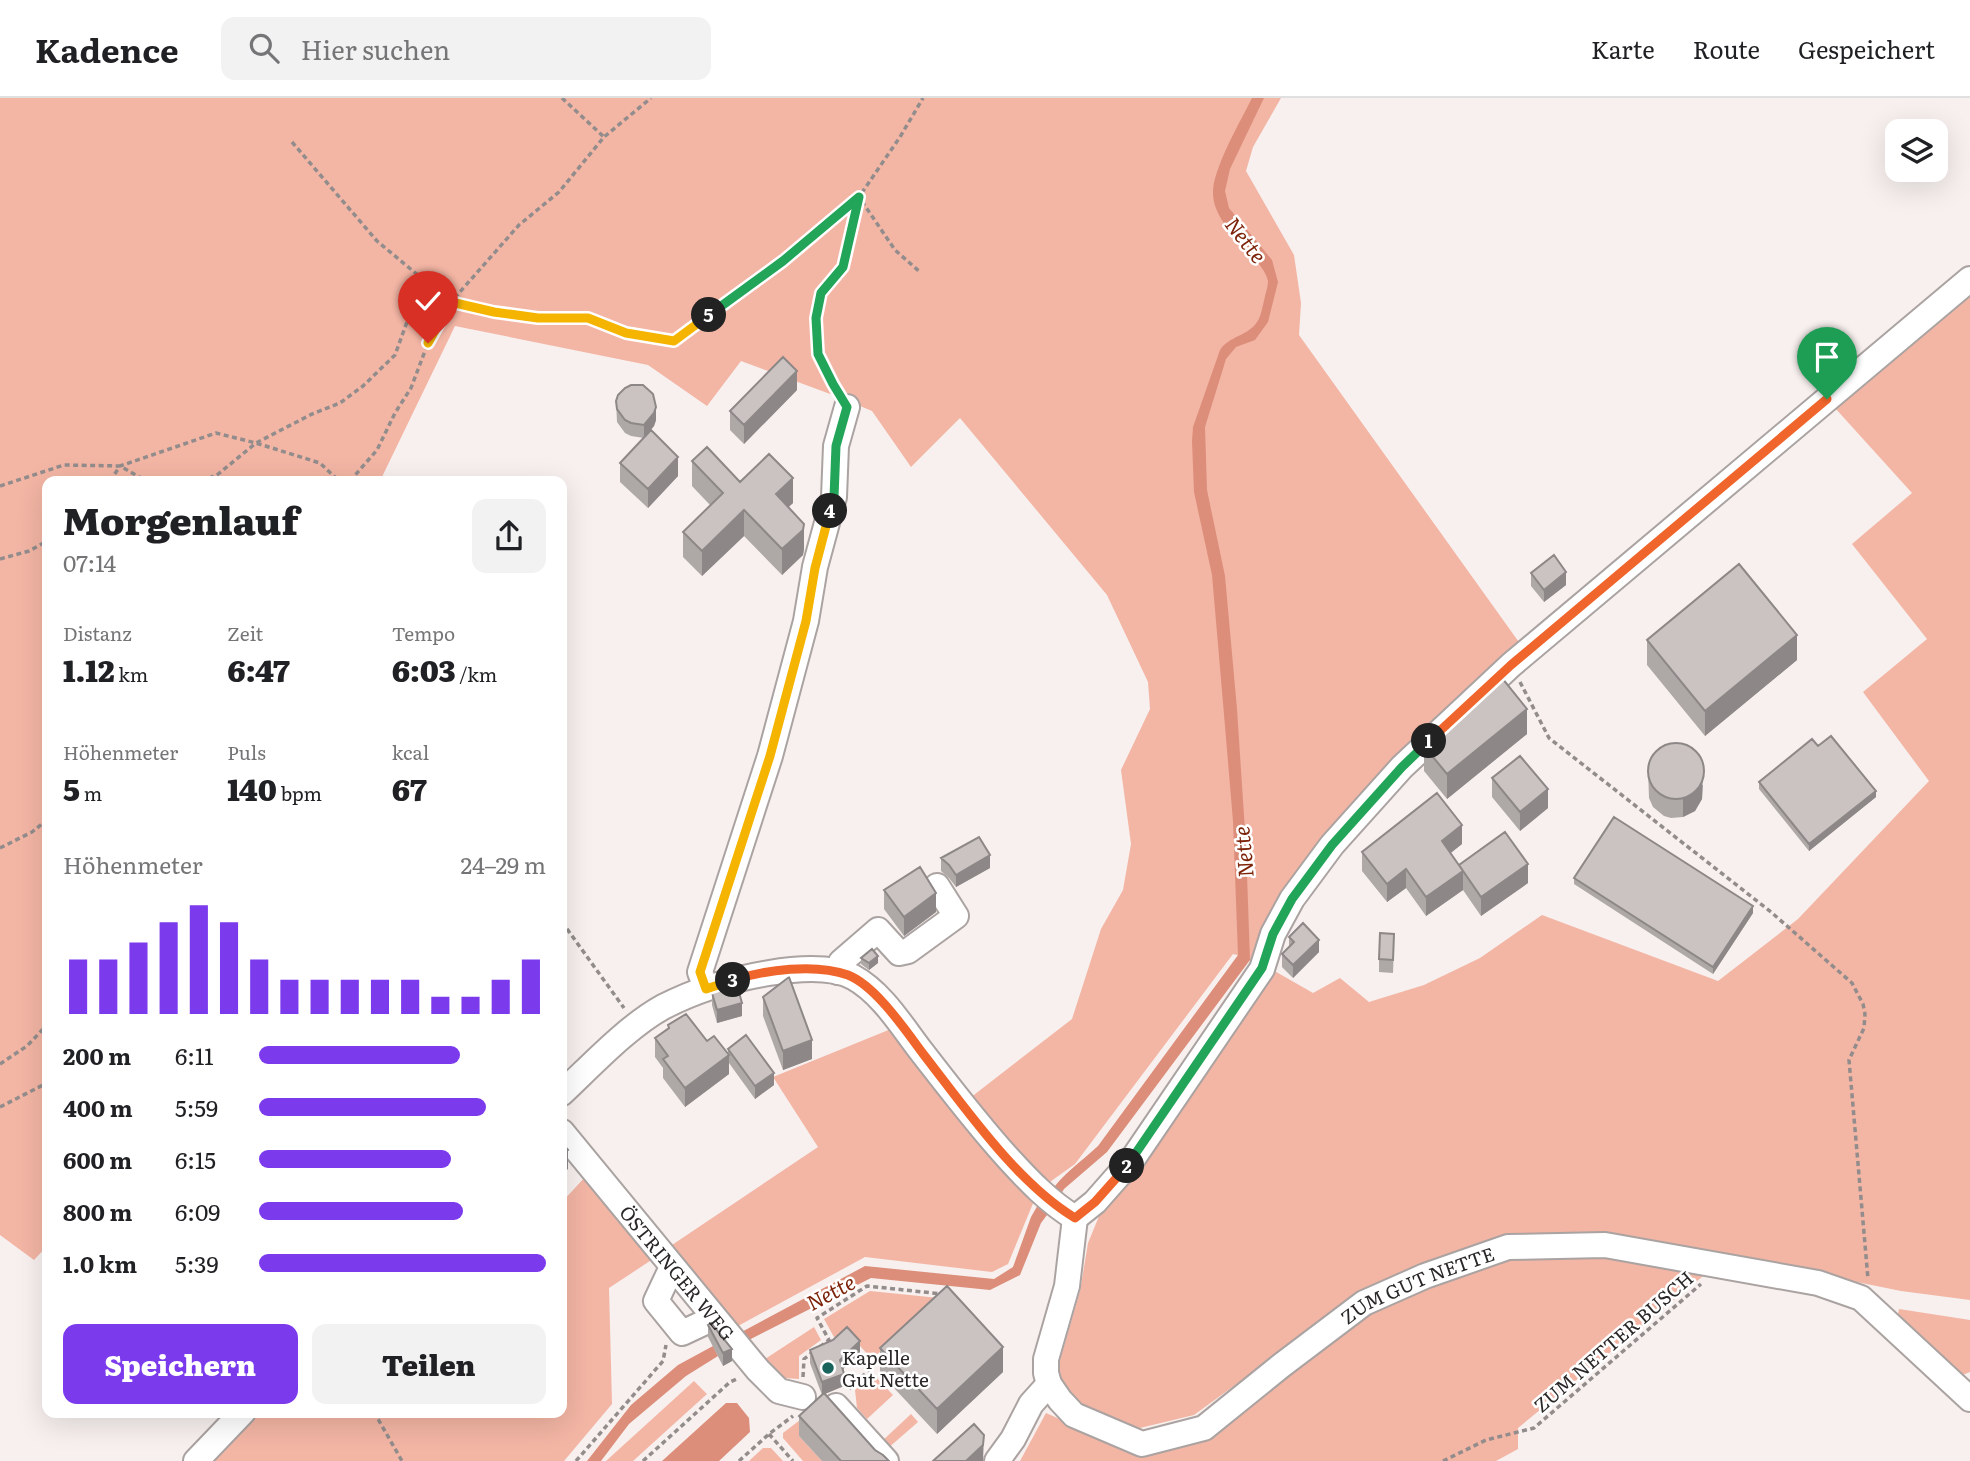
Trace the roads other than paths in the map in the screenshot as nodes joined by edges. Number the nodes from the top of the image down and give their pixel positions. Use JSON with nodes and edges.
{"nodes":[{"id":1,"x":1970,"y":279,"type":"edge"},
{"id":2,"x":847,"y":407,"type":"road end"},
{"id":3,"x":937,"y":886,"type":"dead end"},
{"id":4,"x":838,"y":972,"type":"junction"},
{"id":5,"x":706,"y":989,"type":"junction"},
{"id":6,"x":567,"y":1088,"type":"edge"},
{"id":7,"x":567,"y":1138,"type":"edge"},
{"id":8,"x":1068,"y":1214,"type":"junction"},
{"id":9,"x":672,"y":1267,"type":"junction"},
{"id":10,"x":718,"y":1323,"type":"junction"},
{"id":11,"x":1049,"y":1384,"type":"junction"},
{"id":12,"x":803,"y":1397,"type":"road end"},
{"id":13,"x":1970,"y":1399,"type":"edge"},
{"id":14,"x":836,"y":1406,"type":"edge"},
{"id":15,"x":237,"y":1418,"type":"edge"},
{"id":16,"x":197,"y":1461,"type":"edge"},
{"id":17,"x":887,"y":1461,"type":"edge"},
{"id":18,"x":997,"y":1461,"type":"edge"}],
"edges":[{"from":1,"to":8,"type":"street"},
{"from":2,"to":5,"type":"street"},
{"from":3,"to":4,"type":"street"},
{"from":4,"to":5,"type":"street"},
{"from":4,"to":8,"type":"street"},
{"from":5,"to":6,"type":"street"},
{"from":7,"to":9,"type":"street","name":"ÖSTRINGER WEG"},
{"from":8,"to":11,"type":"street"},
{"from":9,"to":10,"type":"street","name":"ÖSTRINGER WEG"},
{"from":9,"to":10,"type":"street"},
{"from":10,"to":12,"type":"street","name":"ÖSTRINGER WEG"},
{"from":11,"to":13,"type":"street","name":"ZUM GUT NETTE"},
{"from":11,"to":18,"type":"street"},
{"from":14,"to":17,"type":"street"},
{"from":15,"to":16,"type":"street"}]}
